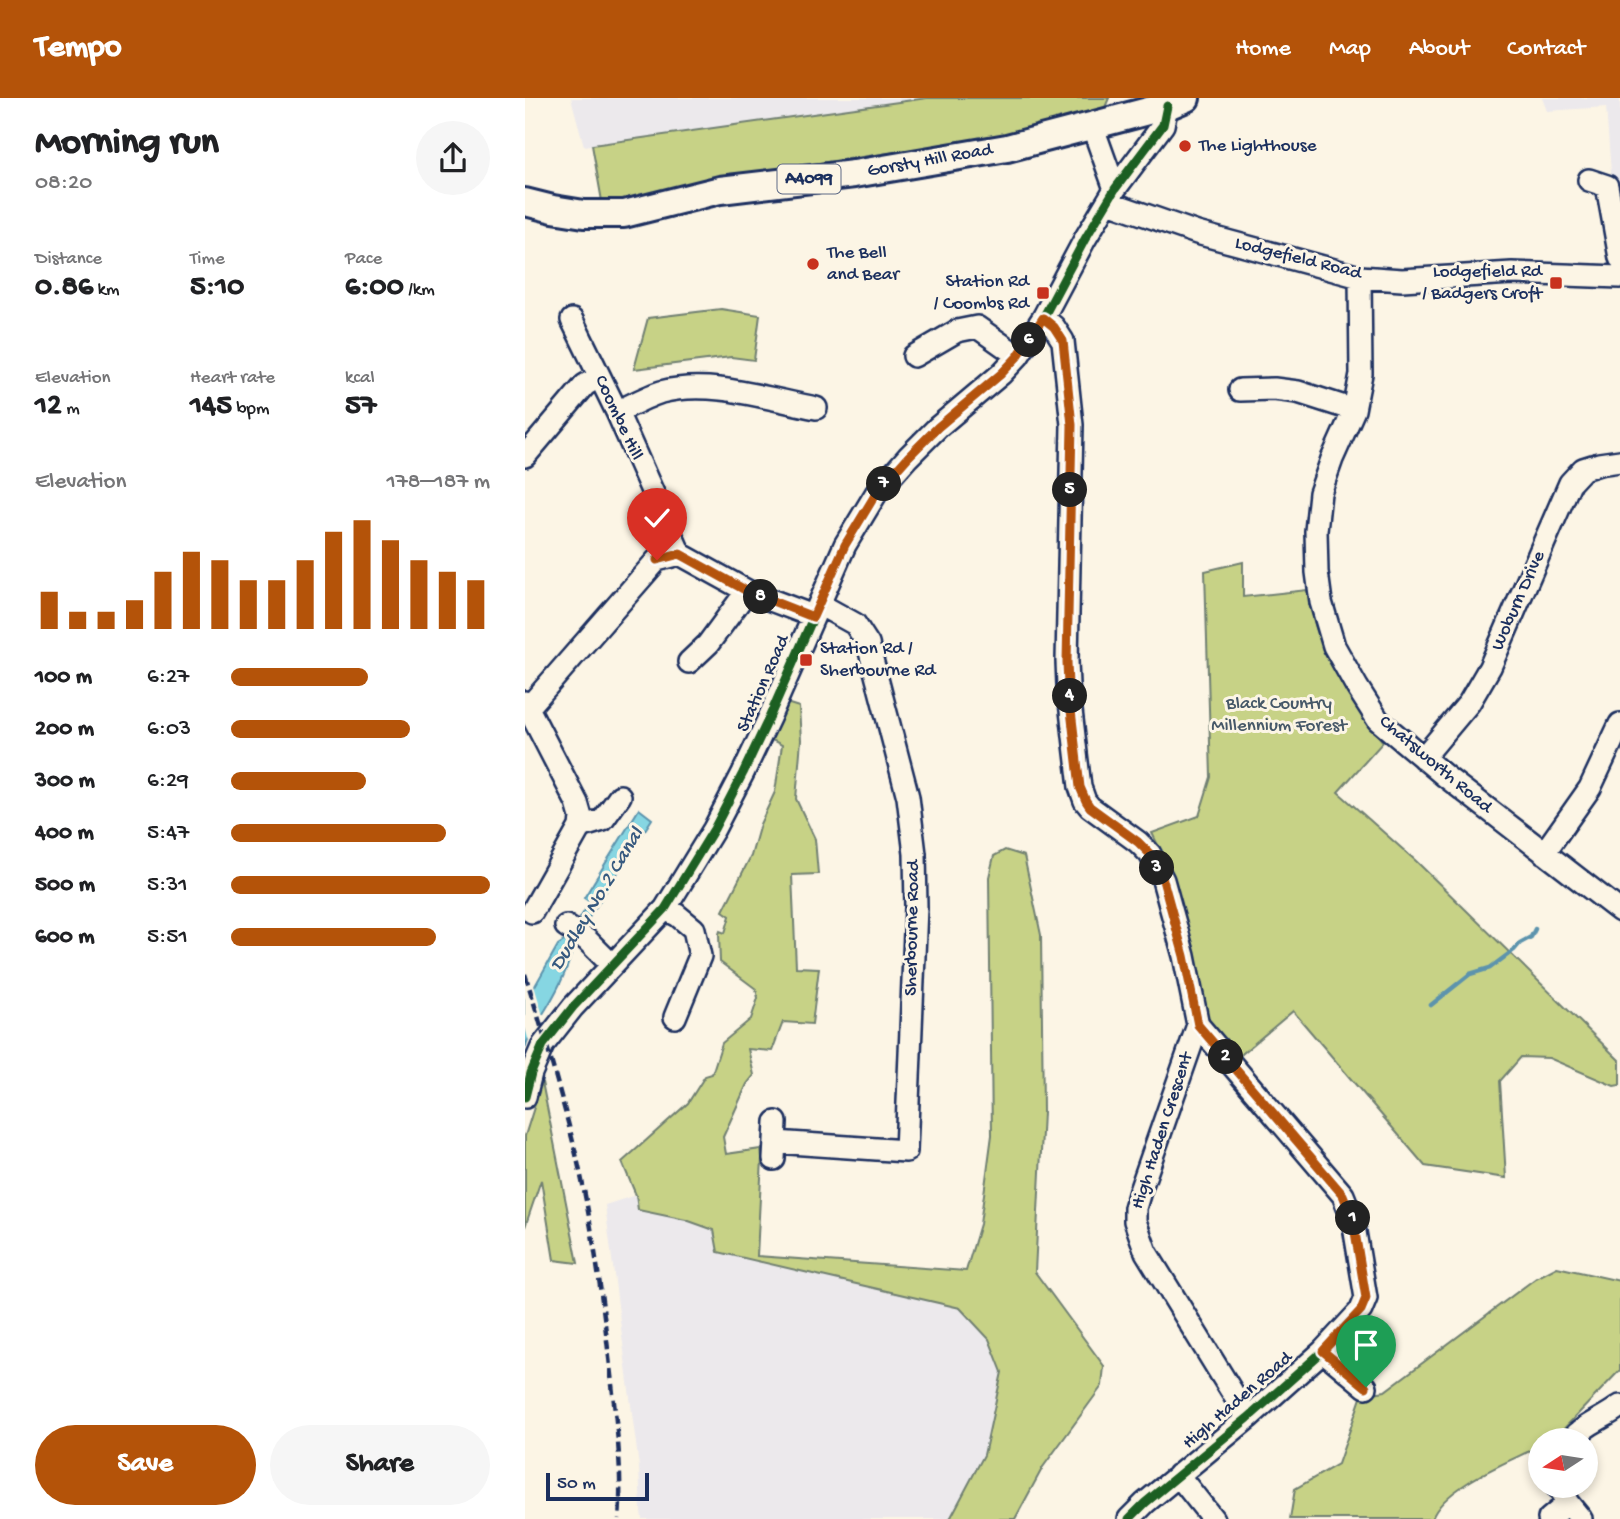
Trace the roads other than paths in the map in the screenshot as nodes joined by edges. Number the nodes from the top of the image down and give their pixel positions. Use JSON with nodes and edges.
{"nodes":[{"id":1,"x":1176,"y":102,"type":"edge"},
{"id":2,"x":1092,"y":125,"type":"junction"},
{"id":3,"x":1589,"y":180,"type":"dead end"},
{"id":4,"x":1112,"y":195,"type":"junction"},
{"id":5,"x":525,"y":202,"type":"edge"},
{"id":6,"x":1620,"y":258,"type":"edge"},
{"id":7,"x":1360,"y":276,"type":"junction"},
{"id":8,"x":1620,"y":277,"type":"edge"},
{"id":9,"x":1043,"y":318,"type":"junction"},
{"id":10,"x":572,"y":320,"type":"dead end"},
{"id":11,"x":914,"y":356,"type":"dead end"},
{"id":12,"x":1018,"y":356,"type":"junction"},
{"id":13,"x":599,"y":377,"type":"junction"},
{"id":14,"x":1240,"y":390,"type":"dead end"},
{"id":15,"x":816,"y":408,"type":"dead end"},
{"id":16,"x":1354,"y":410,"type":"junction"},
{"id":17,"x":617,"y":412,"type":"junction"},
{"id":18,"x":525,"y":456,"type":"edge"},
{"id":19,"x":1620,"y":461,"type":"edge"},
{"id":20,"x":680,"y":554,"type":"junction"},
{"id":21,"x":747,"y":591,"type":"junction"},
{"id":22,"x":816,"y":610,"type":"junction"},
{"id":23,"x":689,"y":662,"type":"dead end"},
{"id":24,"x":527,"y":705,"type":"edge"},
{"id":25,"x":1620,"y":724,"type":"edge"},
{"id":26,"x":1423,"y":758,"type":"junction"},
{"id":27,"x":619,"y":796,"type":"dead end"},
{"id":28,"x":580,"y":827,"type":"junction"},
{"id":29,"x":1544,"y":853,"type":"junction"},
{"id":30,"x":665,"y":909,"type":"junction"},
{"id":31,"x":1620,"y":911,"type":"edge"},
{"id":32,"x":532,"y":912,"type":"dead end"},
{"id":33,"x":566,"y":926,"type":"dead end"},
{"id":34,"x":612,"y":965,"type":"junction"},
{"id":35,"x":675,"y":1017,"type":"dead end"},
{"id":36,"x":1198,"y":1025,"type":"junction"},
{"id":37,"x":525,"y":1097,"type":"edge"},
{"id":38,"x":775,"y":1141,"type":"dead end"},
{"id":39,"x":1323,"y":1351,"type":"junction"},
{"id":40,"x":1366,"y":1387,"type":"dead end"},
{"id":41,"x":1620,"y":1406,"type":"edge"},
{"id":42,"x":1248,"y":1418,"type":"junction"},
{"id":43,"x":1584,"y":1428,"type":"edge"},
{"id":44,"x":1178,"y":1475,"type":"junction"},
{"id":45,"x":1569,"y":1503,"type":"edge"},
{"id":46,"x":1129,"y":1519,"type":"edge"},
{"id":47,"x":1213,"y":1519,"type":"edge"},
{"id":48,"x":1549,"y":1519,"type":"edge"}],
"edges":[{"from":1,"to":2,"type":"main road","name":"Gorsty Hill Road","number":"A4099"},
{"from":1,"to":4,"type":"street","name":"Station Road"},
{"from":2,"to":4,"type":"street"},
{"from":2,"to":5,"type":"main road","name":"Gorsty Hill Road","number":"A4099"},
{"from":3,"to":6,"type":"street"},
{"from":4,"to":7,"type":"street","name":"Lodgefield Road"},
{"from":4,"to":9,"type":"street","name":"Station Road"},
{"from":7,"to":8,"type":"street","name":"Lodgefield Road"},
{"from":7,"to":16,"type":"street","name":"Chatsworth Road"},
{"from":9,"to":12,"type":"street","name":"Station Road"},
{"from":9,"to":36,"type":"street","name":"High Haden Road"},
{"from":10,"to":13,"type":"street","name":"Coombe Hill"},
{"from":11,"to":12,"type":"street"},
{"from":12,"to":22,"type":"street","name":"Station Road"},
{"from":13,"to":17,"type":"street","name":"Coombe Hill"},
{"from":13,"to":18,"type":"street"},
{"from":14,"to":16,"type":"street"},
{"from":15,"to":17,"type":"street"},
{"from":16,"to":26,"type":"street","name":"Chatsworth Road"},
{"from":17,"to":20,"type":"street","name":"Coombe Hill"},
{"from":19,"to":26,"type":"street","name":"Woburn Drive"},
{"from":20,"to":21,"type":"street"},
{"from":20,"to":24,"type":"street"},
{"from":21,"to":22,"type":"street"},
{"from":21,"to":23,"type":"street"},
{"from":22,"to":30,"type":"street","name":"Station Road"},
{"from":22,"to":38,"type":"street","name":"Sherbourne Road"},
{"from":24,"to":28,"type":"street"},
{"from":25,"to":29,"type":"street"},
{"from":26,"to":29,"type":"street","name":"Chatsworth Road"},
{"from":27,"to":28,"type":"street"},
{"from":28,"to":32,"type":"street"},
{"from":29,"to":31,"type":"street","name":"Chatsworth Road"},
{"from":30,"to":34,"type":"street","name":"Station Road"},
{"from":30,"to":35,"type":"street"},
{"from":33,"to":34,"type":"street"},
{"from":34,"to":37,"type":"street","name":"Station Road"},
{"from":36,"to":39,"type":"street","name":"High Haden Road"},
{"from":36,"to":42,"type":"street","name":"High Haden Crescent"},
{"from":39,"to":40,"type":"street"},
{"from":39,"to":42,"type":"street","name":"High Haden Road"},
{"from":41,"to":43,"type":"street"},
{"from":42,"to":44,"type":"street","name":"High Haden Road"},
{"from":44,"to":46,"type":"street","name":"High Haden Road"},
{"from":44,"to":47,"type":"street"},
{"from":45,"to":48,"type":"street"}]}
